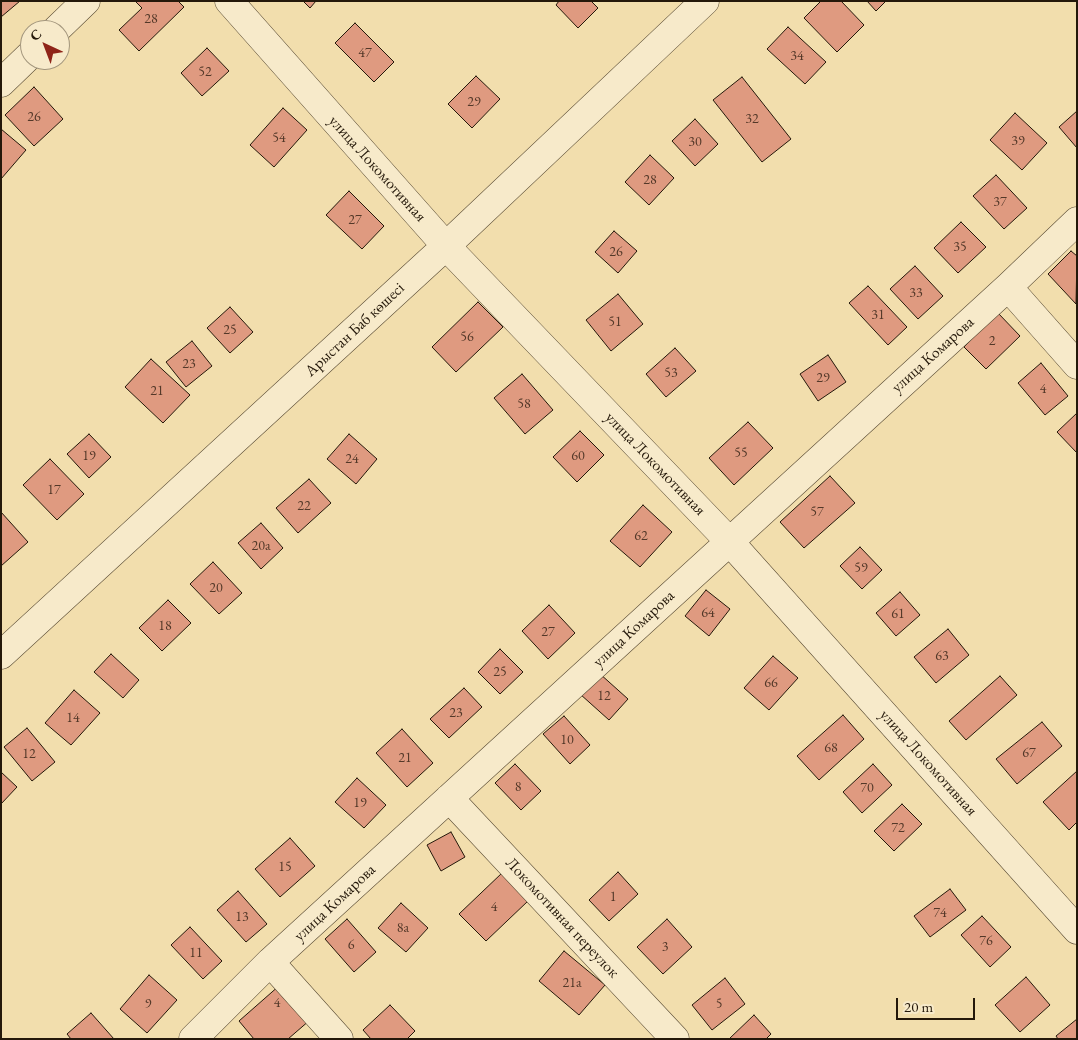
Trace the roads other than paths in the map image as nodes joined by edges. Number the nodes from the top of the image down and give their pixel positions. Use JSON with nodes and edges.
{"nodes":[{"id":1,"x":86,"y":1,"type":"edge"},
{"id":2,"x":229,"y":1,"type":"edge"},
{"id":3,"x":705,"y":1,"type":"edge"},
{"id":4,"x":66,"y":20,"type":"edge"},
{"id":5,"x":20,"y":65,"type":"edge"},
{"id":6,"x":1,"y":83,"type":"edge"},
{"id":7,"x":1077,"y":220,"type":"edge"},
{"id":8,"x":446,"y":246,"type":"junction"},
{"id":9,"x":1008,"y":286,"type":"junction"},
{"id":10,"x":1077,"y":365,"type":"edge"},
{"id":11,"x":729,"y":541,"type":"junction"},
{"id":12,"x":1,"y":655,"type":"edge"},
{"id":13,"x":449,"y":798,"type":"junction"},
{"id":14,"x":1077,"y":930,"type":"edge"},
{"id":15,"x":270,"y":962,"type":"junction"},
{"id":16,"x":192,"y":1039,"type":"edge"},
{"id":17,"x":339,"y":1039,"type":"edge"},
{"id":18,"x":675,"y":1039,"type":"edge"}],
"edges":[{"from":1,"to":4,"type":"street"},
{"from":2,"to":8,"type":"street","name":"улица Локомотивная"},
{"from":3,"to":8,"type":"street","name":"Арыстан Баб көшесі"},
{"from":5,"to":6,"type":"street"},
{"from":7,"to":9,"type":"street","name":"улица Комарова"},
{"from":8,"to":11,"type":"street","name":"улица Локомотивная"},
{"from":8,"to":12,"type":"street","name":"Арыстан Баб көшесі"},
{"from":9,"to":10,"type":"street"},
{"from":9,"to":11,"type":"street","name":"улица Комарова"},
{"from":11,"to":13,"type":"street","name":"улица Комарова"},
{"from":11,"to":14,"type":"street","name":"улица Локомотивная"},
{"from":13,"to":15,"type":"street","name":"улица Комарова"},
{"from":13,"to":18,"type":"street","name":"Локомотивная переулок"},
{"from":15,"to":16,"type":"street","name":"улица Комарова"},
{"from":15,"to":17,"type":"street"}]}
